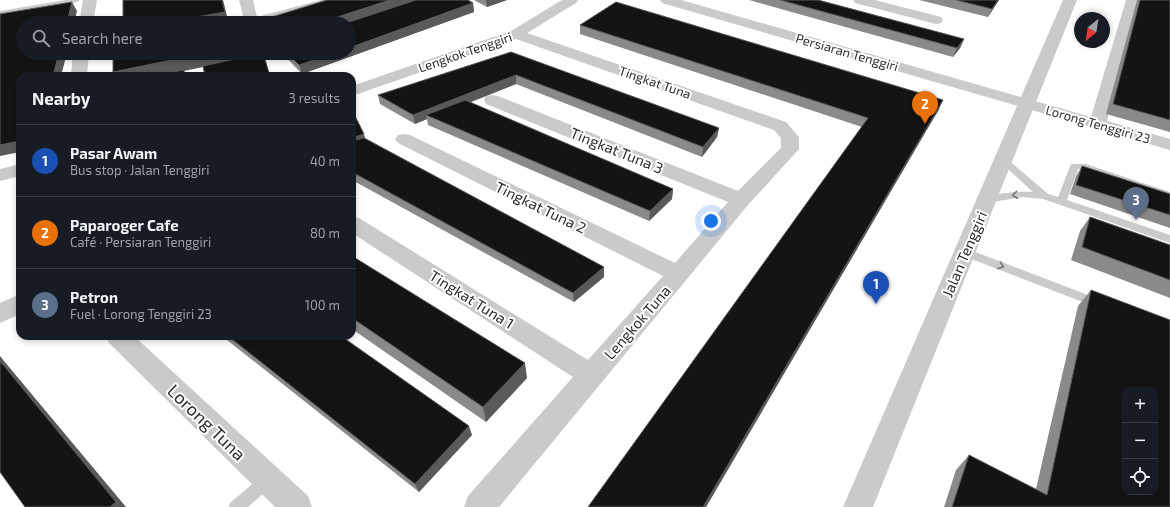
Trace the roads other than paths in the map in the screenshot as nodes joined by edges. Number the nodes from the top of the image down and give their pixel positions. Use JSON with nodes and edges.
{"nodes":[{"id":1,"x":77,"y":0,"type":"edge"},
{"id":2,"x":90,"y":0,"type":"edge"},
{"id":3,"x":246,"y":0,"type":"edge"},
{"id":4,"x":337,"y":0,"type":"edge"},
{"id":5,"x":572,"y":0,"type":"edge"},
{"id":6,"x":667,"y":0,"type":"edge"},
{"id":7,"x":860,"y":0,"type":"edge"},
{"id":8,"x":1069,"y":0,"type":"edge"},
{"id":9,"x":1133,"y":0,"type":"edge"},
{"id":10,"x":20,"y":1,"type":"edge"},
{"id":11,"x":16,"y":10,"type":"junction"},
{"id":12,"x":0,"y":13,"type":"edge"},
{"id":13,"x":87,"y":16,"type":"edge"},
{"id":14,"x":248,"y":16,"type":"edge"},
{"id":15,"x":276,"y":16,"type":"edge"},
{"id":16,"x":936,"y":20,"type":"dead end"},
{"id":17,"x":516,"y":34,"type":"junction"},
{"id":18,"x":84,"y":60,"type":"edge"},
{"id":19,"x":80,"y":72,"type":"edge"},
{"id":20,"x":356,"y":90,"type":"edge"},
{"id":21,"x":492,"y":100,"type":"dead end"},
{"id":22,"x":1027,"y":104,"type":"junction"},
{"id":23,"x":1097,"y":124,"type":"junction"},
{"id":24,"x":790,"y":137,"type":"joint"},
{"id":25,"x":404,"y":140,"type":"dead end"},
{"id":26,"x":1170,"y":145,"type":"edge"},
{"id":27,"x":1003,"y":160,"type":"junction"},
{"id":28,"x":16,"y":171,"type":"edge"},
{"id":29,"x":0,"y":175,"type":"edge"},
{"id":30,"x":1170,"y":195,"type":"edge"},
{"id":31,"x":1044,"y":196,"type":"junction"},
{"id":32,"x":741,"y":200,"type":"junction"},
{"id":33,"x":986,"y":200,"type":"junction"},
{"id":34,"x":1061,"y":202,"type":"junction"},
{"id":35,"x":356,"y":226,"type":"edge"},
{"id":36,"x":1170,"y":239,"type":"edge"},
{"id":37,"x":965,"y":252,"type":"junction"},
{"id":38,"x":678,"y":274,"type":"junction"},
{"id":39,"x":16,"y":305,"type":"edge"},
{"id":40,"x":1111,"y":308,"type":"edge"},
{"id":41,"x":0,"y":314,"type":"edge"},
{"id":42,"x":122,"y":340,"type":"edge"},
{"id":43,"x":592,"y":376,"type":"junction"},
{"id":44,"x":268,"y":480,"type":"junction"},
{"id":45,"x":236,"y":507,"type":"edge"},
{"id":46,"x":297,"y":507,"type":"edge"},
{"id":47,"x":479,"y":507,"type":"edge"},
{"id":48,"x":858,"y":507,"type":"edge"}],
"edges":[{"from":1,"to":11,"type":"lane"},
{"from":2,"to":13,"type":"street"},
{"from":3,"to":14,"type":"street"},
{"from":4,"to":15,"type":"street"},
{"from":5,"to":17,"type":"street","name":"Lengkok Tenggiri"},
{"from":6,"to":22,"type":"street","name":"Persiaran Tenggiri"},
{"from":7,"to":16,"type":"street"},
{"from":8,"to":22,"type":"street","name":"Jalan Tenggiri"},
{"from":9,"to":23,"type":"street"},
{"from":10,"to":11,"type":"lane"},
{"from":11,"to":12,"type":"lane"},
{"from":17,"to":20,"type":"street","name":"Lengkok Tenggiri"},
{"from":17,"to":24,"type":"street","name":"Tingkat Tuna"},
{"from":18,"to":19,"type":"street"},
{"from":21,"to":32,"type":"street","name":"Tingkat Tuna 3"},
{"from":22,"to":23,"type":"street","name":"Lorong Tenggiri 23"},
{"from":22,"to":27,"type":"street","name":"Jalan Tenggiri"},
{"from":23,"to":26,"type":"street","name":"Lorong Tenggiri 23"},
{"from":24,"to":32,"type":"street","name":"Lengkok Tuna"},
{"from":25,"to":38,"type":"street","name":"Tingkat Tuna 2"},
{"from":27,"to":31,"type":"lane"},
{"from":27,"to":33,"type":"street","name":"Jalan Tenggiri"},
{"from":28,"to":29,"type":"street"},
{"from":30,"to":34,"type":"lane"},
{"from":31,"to":33,"type":"lane","one_way":true},
{"from":31,"to":34,"type":"lane"},
{"from":32,"to":38,"type":"street","name":"Lengkok Tuna"},
{"from":33,"to":37,"type":"street","name":"Jalan Tenggiri"},
{"from":34,"to":36,"type":"lane"},
{"from":35,"to":43,"type":"street","name":"Tingkat Tuna 1"},
{"from":37,"to":40,"type":"lane","one_way":true},
{"from":37,"to":48,"type":"street","name":"Jalan Tenggiri"},
{"from":38,"to":43,"type":"street","name":"Lengkok Tuna"},
{"from":39,"to":41,"type":"street"},
{"from":42,"to":44,"type":"street","name":"Lorong Tuna"},
{"from":43,"to":47,"type":"street","name":"Lengkok Tuna"},
{"from":44,"to":45,"type":"lane"},
{"from":44,"to":46,"type":"street","name":"Lorong Tuna"}]}
